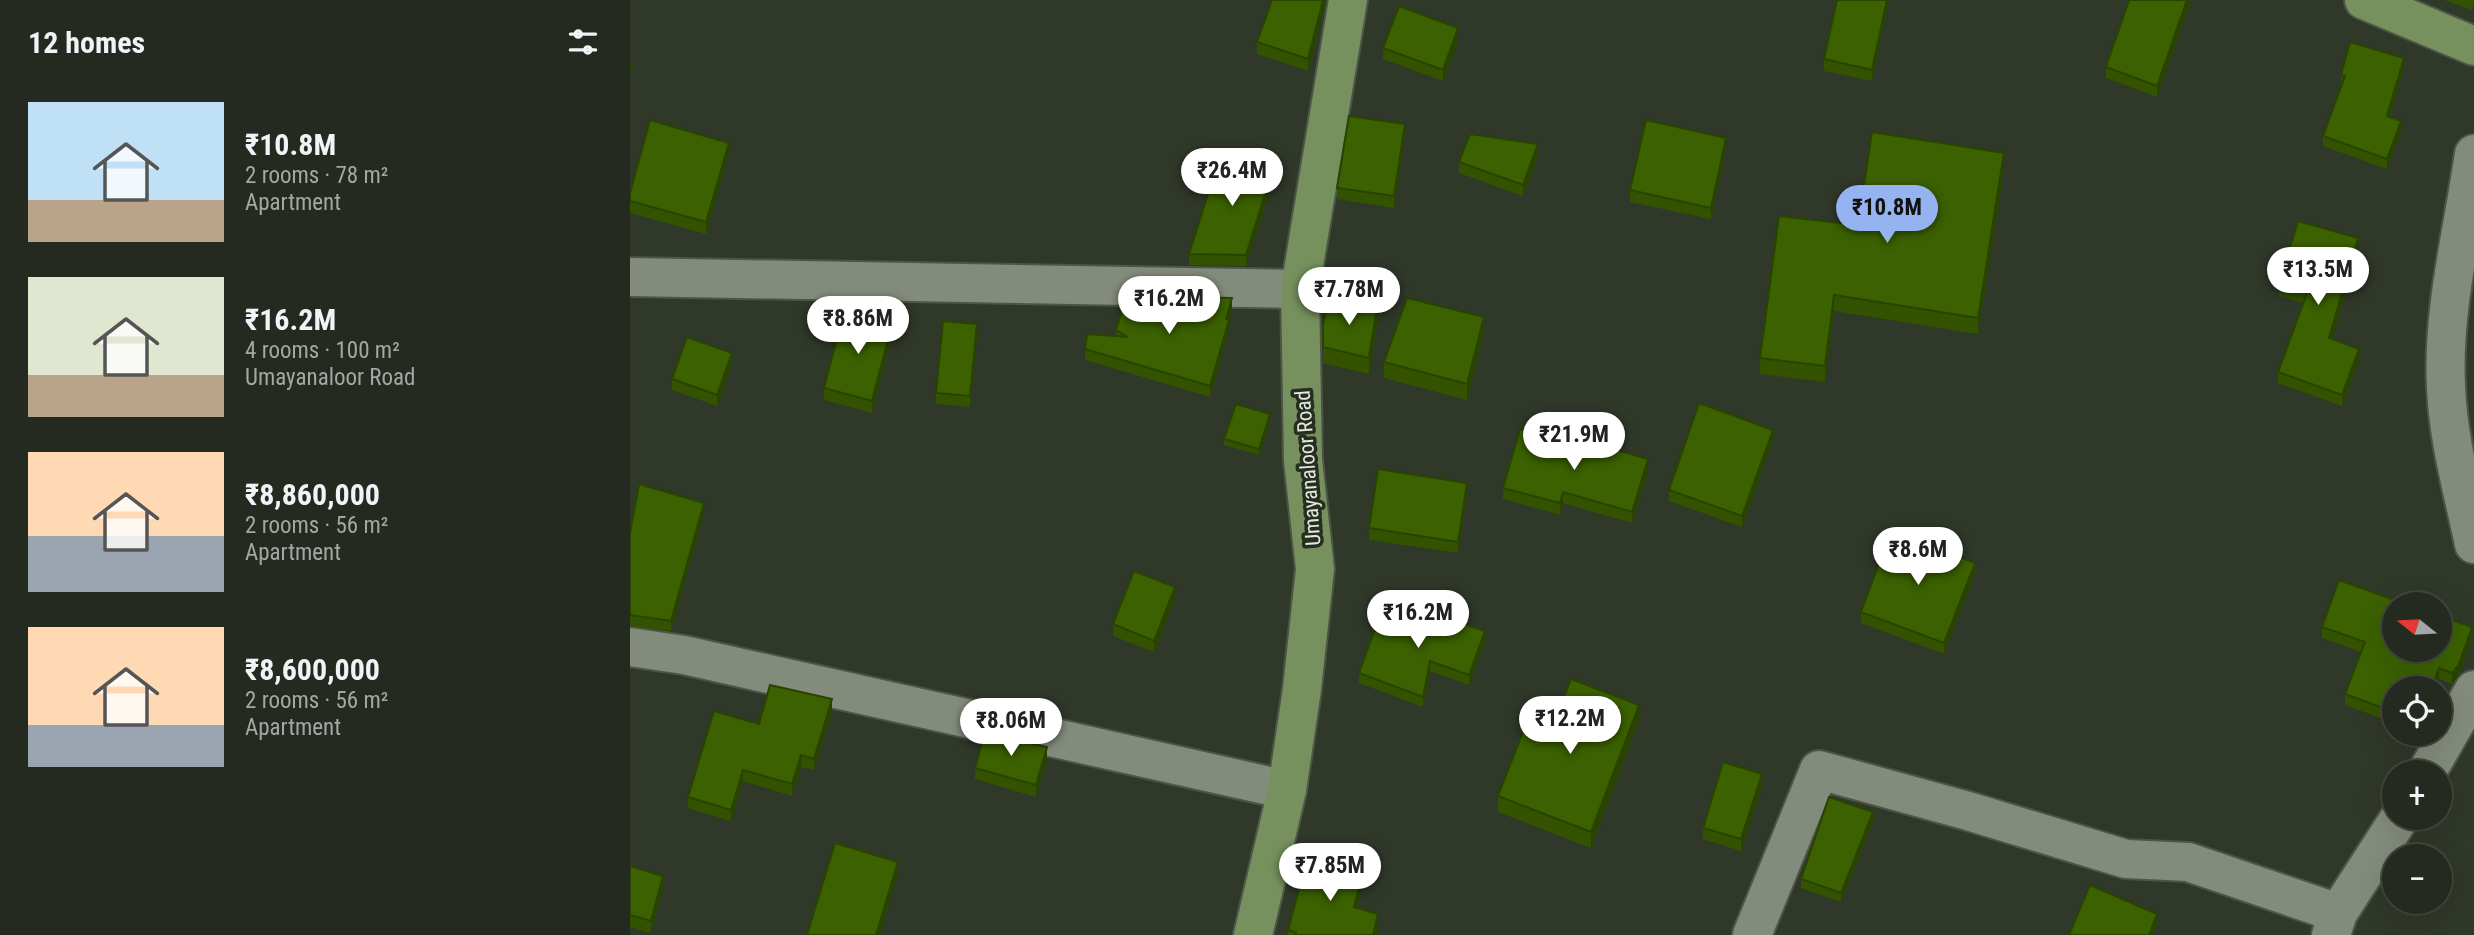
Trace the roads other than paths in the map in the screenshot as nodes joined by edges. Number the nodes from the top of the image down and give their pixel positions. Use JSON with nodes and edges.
{"nodes":[{"id":1,"x":1348,"y":0,"type":"edge"},
{"id":2,"x":2364,"y":0,"type":"edge"},
{"id":3,"x":2474,"y":46,"type":"edge"},
{"id":4,"x":2474,"y":154,"type":"edge"},
{"id":5,"x":630,"y":277,"type":"edge"},
{"id":6,"x":1300,"y":289,"type":"junction"},
{"id":7,"x":2474,"y":544,"type":"edge"},
{"id":8,"x":630,"y":648,"type":"edge"},
{"id":9,"x":2474,"y":690,"type":"edge"},
{"id":10,"x":2434,"y":760,"type":"edge"},
{"id":11,"x":1287,"y":790,"type":"junction"},
{"id":12,"x":2392,"y":830,"type":"edge"},
{"id":13,"x":2334,"y":924,"type":"edge"},
{"id":14,"x":1253,"y":935,"type":"edge"},
{"id":15,"x":1752,"y":935,"type":"edge"}],
"edges":[{"from":1,"to":6,"type":"main road","name":"Umayanaloor Road"},
{"from":2,"to":3,"type":"main road"},
{"from":4,"to":7,"type":"street"},
{"from":5,"to":6,"type":"street"},
{"from":6,"to":11,"type":"main road","name":"Umayanaloor Road"},
{"from":8,"to":11,"type":"street"},
{"from":9,"to":10,"type":"street"},
{"from":11,"to":14,"type":"main road","name":"Umayanaloor Road"},
{"from":12,"to":13,"type":"street"},
{"from":13,"to":15,"type":"street"}]}
